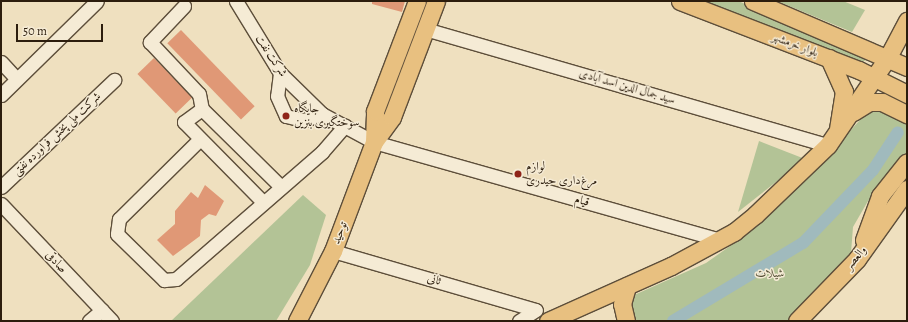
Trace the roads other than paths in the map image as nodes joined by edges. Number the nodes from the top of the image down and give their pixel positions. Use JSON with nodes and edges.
{"nodes":[{"id":1,"x":97,"y":1,"type":"edge"},
{"id":2,"x":236,"y":1,"type":"edge"},
{"id":3,"x":417,"y":1,"type":"edge"},
{"id":4,"x":436,"y":1,"type":"edge"},
{"id":5,"x":680,"y":1,"type":"edge"},
{"id":6,"x":753,"y":1,"type":"edge"},
{"id":7,"x":184,"y":6,"type":"dead end"},
{"id":8,"x":907,"y":21,"type":"edge"},
{"id":9,"x":425,"y":29,"type":"junction"},
{"id":10,"x":888,"y":57,"type":"junction"},
{"id":11,"x":829,"y":58,"type":"junction"},
{"id":12,"x":1,"y":62,"type":"edge"},
{"id":13,"x":907,"y":67,"type":"edge"},
{"id":14,"x":280,"y":73,"type":"junction"},
{"id":15,"x":875,"y":77,"type":"junction"},
{"id":16,"x":17,"y":79,"type":"junction"},
{"id":17,"x":114,"y":80,"type":"dead end"},
{"id":18,"x":907,"y":94,"type":"edge"},
{"id":19,"x":1,"y":95,"type":"edge"},
{"id":20,"x":202,"y":108,"type":"junction"},
{"id":21,"x":322,"y":114,"type":"junction"},
{"id":22,"x":851,"y":114,"type":"junction"},
{"id":23,"x":907,"y":114,"type":"edge"},
{"id":24,"x":345,"y":126,"type":"junction"},
{"id":25,"x":833,"y":138,"type":"junction"},
{"id":26,"x":200,"y":139,"type":"junction"},
{"id":27,"x":374,"y":142,"type":"junction"},
{"id":28,"x":907,"y":162,"type":"edge"},
{"id":29,"x":280,"y":186,"type":"junction"},
{"id":30,"x":1,"y":187,"type":"edge"},
{"id":31,"x":907,"y":189,"type":"edge"},
{"id":32,"x":262,"y":201,"type":"junction"},
{"id":33,"x":1,"y":204,"type":"edge"},
{"id":34,"x":720,"y":240,"type":"junction"},
{"id":35,"x":333,"y":250,"type":"junction"},
{"id":36,"x":857,"y":259,"type":"junction"},
{"id":37,"x":627,"y":286,"type":"junction"},
{"id":38,"x":102,"y":310,"type":"junction"},
{"id":39,"x":542,"y":316,"type":"edge"},
{"id":40,"x":89,"y":321,"type":"edge"},
{"id":41,"x":112,"y":321,"type":"edge"},
{"id":42,"x":297,"y":321,"type":"edge"},
{"id":43,"x":519,"y":321,"type":"edge"},
{"id":44,"x":626,"y":321,"type":"edge"},
{"id":45,"x":797,"y":321,"type":"edge"}],
"edges":[{"from":1,"to":16,"type":"street"},
{"from":2,"to":14,"type":"street","name":"شرکت نفت"},
{"from":3,"to":27,"type":"main road","name":"توحید"},
{"from":4,"to":9,"type":"main road","name":"توحید"},
{"from":5,"to":11,"type":"main road","name":"بلوار خرمشهر"},
{"from":6,"to":10,"type":"main road","name":"بلوار خرمشهر"},
{"from":7,"to":20,"type":"street"},
{"from":8,"to":10,"type":"main road"},
{"from":9,"to":25,"type":"street","name":"سید جمال الدین اسد آبادی"},
{"from":9,"to":27,"type":"main road","name":"توحید"},
{"from":10,"to":13,"type":"main road","name":"بلوار خرمشهر"},
{"from":10,"to":15,"type":"main road"},
{"from":11,"to":15,"type":"main road","name":"بلوار خرمشهر"},
{"from":11,"to":25,"type":"main road"},
{"from":12,"to":16,"type":"street"},
{"from":14,"to":21,"type":"street","name":"شرکت نفت"},
{"from":14,"to":21,"type":"street"},
{"from":15,"to":18,"type":"main road","name":"بلوار خرمشهر"},
{"from":15,"to":22,"type":"main road"},
{"from":16,"to":19,"type":"street"},
{"from":17,"to":30,"type":"street","name":"شرکت ملی پخش فراورده نفتی"},
{"from":20,"to":26,"type":"street"},
{"from":20,"to":29,"type":"street"},
{"from":21,"to":24,"type":"street","name":"شرکت نفت"},
{"from":22,"to":23,"type":"main road"},
{"from":22,"to":25,"type":"main road"},
{"from":24,"to":27,"type":"street","name":"شرکت نفت"},
{"from":24,"to":29,"type":"street"},
{"from":25,"to":34,"type":"main road"},
{"from":26,"to":32,"type":"street"},
{"from":26,"to":32,"type":"street"},
{"from":27,"to":34,"type":"street","name":"قیام"},
{"from":27,"to":35,"type":"main road","name":"توحید"},
{"from":28,"to":36,"type":"main road"},
{"from":29,"to":32,"type":"street"},
{"from":31,"to":36,"type":"main road","name":"والعصر"},
{"from":33,"to":38,"type":"street","name":"صادقی"},
{"from":34,"to":37,"type":"main road"},
{"from":35,"to":39,"type":"street","name":"ثانی"},
{"from":35,"to":42,"type":"main road","name":"توحید"},
{"from":36,"to":45,"type":"main road","name":"والعصر"},
{"from":37,"to":39,"type":"main road"},
{"from":37,"to":44,"type":"main road"},
{"from":38,"to":40,"type":"street"},
{"from":38,"to":41,"type":"street","name":"صادقی"},
{"from":39,"to":43,"type":"street"}]}
